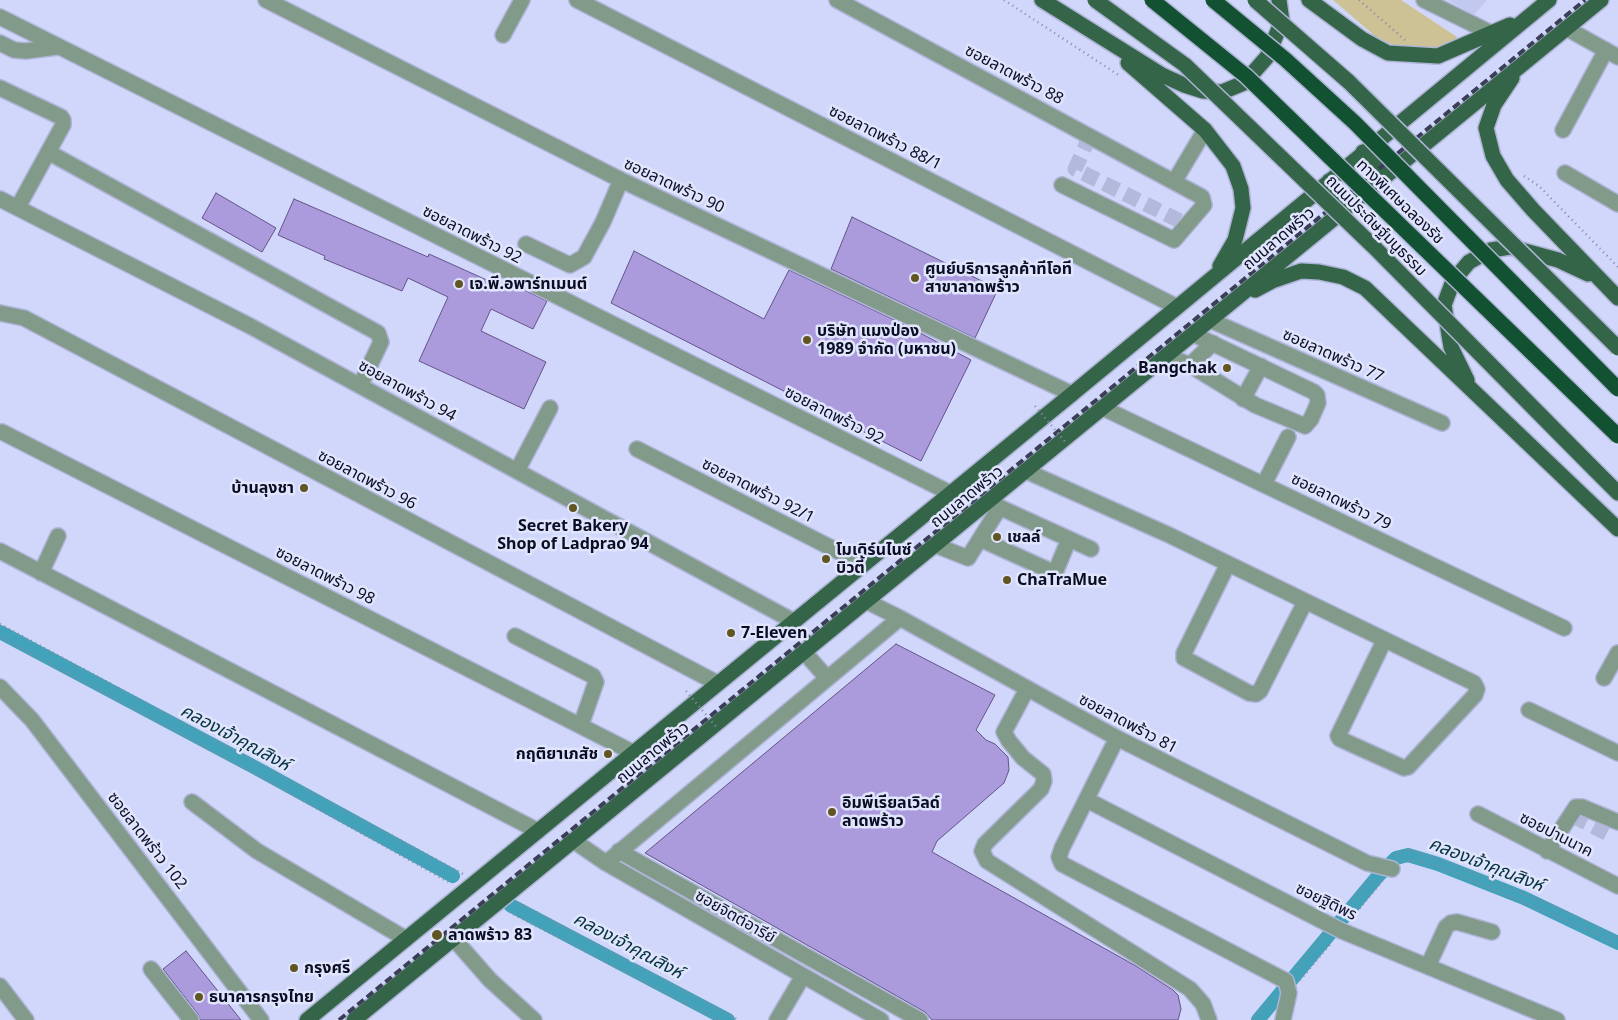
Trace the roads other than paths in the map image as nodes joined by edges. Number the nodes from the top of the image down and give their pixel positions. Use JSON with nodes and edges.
{"nodes":[{"id":1,"x":266,"y":0,"type":"edge"},
{"id":2,"x":522,"y":0,"type":"edge"},
{"id":3,"x":577,"y":0,"type":"edge"},
{"id":4,"x":837,"y":0,"type":"edge"},
{"id":5,"x":1042,"y":0,"type":"edge"},
{"id":6,"x":1095,"y":0,"type":"edge"},
{"id":7,"x":1152,"y":0,"type":"edge"},
{"id":8,"x":1213,"y":0,"type":"edge"},
{"id":9,"x":1255,"y":0,"type":"edge"},
{"id":10,"x":1279,"y":0,"type":"edge"},
{"id":11,"x":1309,"y":0,"type":"edge"},
{"id":12,"x":1424,"y":0,"type":"edge"},
{"id":13,"x":1549,"y":0,"type":"edge"},
{"id":14,"x":1601,"y":0,"type":"edge"},
{"id":15,"x":0,"y":16,"type":"edge"},
{"id":16,"x":1526,"y":18,"type":"junction"},
{"id":17,"x":1086,"y":28,"type":"junction"},
{"id":18,"x":1566,"y":28,"type":"junction"},
{"id":19,"x":1491,"y":33,"type":"junction"},
{"id":20,"x":503,"y":35,"type":"dead end"},
{"id":21,"x":0,"y":43,"type":"edge"},
{"id":22,"x":57,"y":47,"type":"junction"},
{"id":23,"x":1539,"y":50,"type":"junction"},
{"id":24,"x":1612,"y":53,"type":"edge"},
{"id":25,"x":0,"y":88,"type":"edge"},
{"id":26,"x":1204,"y":130,"type":"junction"},
{"id":27,"x":1563,"y":130,"type":"dead end"},
{"id":28,"x":48,"y":152,"type":"junction"},
{"id":29,"x":1363,"y":152,"type":"junction"},
{"id":30,"x":1565,"y":173,"type":"dead end"},
{"id":31,"x":1385,"y":175,"type":"junction"},
{"id":32,"x":621,"y":180,"type":"junction"},
{"id":33,"x":1329,"y":181,"type":"junction"},
{"id":34,"x":1174,"y":182,"type":"junction"},
{"id":35,"x":1062,"y":185,"type":"dead end"},
{"id":36,"x":0,"y":199,"type":"edge"},
{"id":37,"x":1349,"y":204,"type":"junction"},
{"id":38,"x":1618,"y":204,"type":"edge"},
{"id":39,"x":18,"y":208,"type":"junction"},
{"id":40,"x":526,"y":244,"type":"dead end"},
{"id":41,"x":1214,"y":276,"type":"junction"},
{"id":42,"x":1597,"y":278,"type":"junction"},
{"id":43,"x":1618,"y":298,"type":"edge"},
{"id":44,"x":1227,"y":305,"type":"junction"},
{"id":45,"x":1177,"y":306,"type":"junction"},
{"id":46,"x":0,"y":313,"type":"edge"},
{"id":47,"x":1210,"y":320,"type":"junction"},
{"id":48,"x":1193,"y":334,"type":"junction"},
{"id":49,"x":1214,"y":343,"type":"junction"},
{"id":50,"x":1618,"y":348,"type":"edge"},
{"id":51,"x":1167,"y":356,"type":"junction"},
{"id":52,"x":1190,"y":365,"type":"junction"},
{"id":53,"x":1261,"y":366,"type":"junction"},
{"id":54,"x":360,"y":386,"type":"junction"},
{"id":55,"x":1618,"y":389,"type":"edge"},
{"id":56,"x":1472,"y":390,"type":"junction"},
{"id":57,"x":1072,"y":394,"type":"junction"},
{"id":58,"x":1244,"y":399,"type":"junction"},
{"id":59,"x":550,"y":408,"type":"dead end"},
{"id":60,"x":1103,"y":408,"type":"junction"},
{"id":61,"x":1442,"y":423,"type":"dead end"},
{"id":62,"x":2,"y":432,"type":"dead end"},
{"id":63,"x":1618,"y":436,"type":"edge"},
{"id":64,"x":1288,"y":437,"type":"dead end"},
{"id":65,"x":637,"y":448,"type":"dead end"},
{"id":66,"x":517,"y":471,"type":"junction"},
{"id":67,"x":1026,"y":471,"type":"junction"},
{"id":68,"x":1264,"y":484,"type":"junction"},
{"id":69,"x":1618,"y":493,"type":"edge"},
{"id":70,"x":950,"y":494,"type":"junction"},
{"id":71,"x":994,"y":505,"type":"junction"},
{"id":72,"x":1618,"y":529,"type":"edge"},
{"id":73,"x":58,"y":536,"type":"dead end"},
{"id":74,"x":980,"y":539,"type":"junction"},
{"id":75,"x":1069,"y":539,"type":"junction"},
{"id":76,"x":935,"y":545,"type":"junction"},
{"id":77,"x":1091,"y":549,"type":"dead end"},
{"id":78,"x":0,"y":551,"type":"edge"},
{"id":79,"x":863,"y":564,"type":"junction"},
{"id":80,"x":1228,"y":564,"type":"junction"},
{"id":81,"x":41,"y":572,"type":"junction"},
{"id":82,"x":866,"y":601,"type":"junction"},
{"id":83,"x":1305,"y":602,"type":"junction"},
{"id":84,"x":900,"y":618,"type":"junction"},
{"id":85,"x":793,"y":621,"type":"junction"},
{"id":86,"x":1564,"y":628,"type":"dead end"},
{"id":87,"x":515,"y":636,"type":"dead end"},
{"id":88,"x":1384,"y":641,"type":"junction"},
{"id":89,"x":804,"y":652,"type":"junction"},
{"id":90,"x":1618,"y":653,"type":"edge"},
{"id":91,"x":827,"y":678,"type":"junction"},
{"id":92,"x":1604,"y":678,"type":"dead end"},
{"id":93,"x":717,"y":683,"type":"junction"},
{"id":94,"x":0,"y":687,"type":"edge"},
{"id":95,"x":1027,"y":689,"type":"junction"},
{"id":96,"x":1529,"y":710,"type":"dead end"},
{"id":97,"x":581,"y":725,"type":"junction"},
{"id":98,"x":1117,"y":738,"type":"junction"},
{"id":99,"x":632,"y":752,"type":"junction"},
{"id":100,"x":1618,"y":753,"type":"edge"},
{"id":101,"x":1087,"y":800,"type":"junction"},
{"id":102,"x":192,"y":802,"type":"dead end"},
{"id":103,"x":1478,"y":814,"type":"dead end"},
{"id":104,"x":1618,"y":822,"type":"edge"},
{"id":105,"x":538,"y":831,"type":"junction"},
{"id":106,"x":574,"y":841,"type":"junction"},
{"id":107,"x":1547,"y":851,"type":"junction"},
{"id":108,"x":619,"y":852,"type":"junction"},
{"id":109,"x":606,"y":863,"type":"junction"},
{"id":110,"x":1386,"y":868,"type":"road end"},
{"id":111,"x":1618,"y":886,"type":"edge"},
{"id":112,"x":1492,"y":932,"type":"dead end"},
{"id":113,"x":406,"y":939,"type":"junction"},
{"id":114,"x":454,"y":939,"type":"junction"},
{"id":115,"x":1428,"y":966,"type":"junction"},
{"id":116,"x":151,"y":969,"type":"dead end"},
{"id":117,"x":803,"y":976,"type":"junction"},
{"id":118,"x":0,"y":986,"type":"edge"},
{"id":119,"x":1553,"y":1019,"type":"edge"},
{"id":120,"x":26,"y":1020,"type":"edge"},
{"id":121,"x":191,"y":1020,"type":"edge"},
{"id":122,"x":261,"y":1020,"type":"edge"},
{"id":123,"x":307,"y":1020,"type":"edge"},
{"id":124,"x":354,"y":1020,"type":"edge"},
{"id":125,"x":534,"y":1020,"type":"edge"},
{"id":126,"x":777,"y":1020,"type":"edge"},
{"id":127,"x":881,"y":1020,"type":"edge"},
{"id":128,"x":920,"y":1020,"type":"edge"},
{"id":129,"x":1209,"y":1020,"type":"edge"},
{"id":130,"x":1283,"y":1020,"type":"edge"}],
"edges":[{"from":1,"to":32,"type":"street","name":"ซอยลาดพร้าว 90"},
{"from":2,"to":20,"type":"street"},
{"from":3,"to":45,"type":"street","name":"ซอยลาดพร้าว 88/1"},
{"from":4,"to":34,"type":"street","name":"ซอยลาดพร้าว 88"},
{"from":5,"to":17,"type":"main road"},
{"from":6,"to":69,"type":"main road","name":"ถนนประดิษฐ์มนูธรรม","bridge":true},
{"from":7,"to":63,"type":"highway","name":"ทางพิเศษฉลองรัช","bridge":true},
{"from":8,"to":55,"type":"highway","name":"ทางพิเศษฉลองรัช","bridge":true},
{"from":9,"to":50,"type":"main road","bridge":true},
{"from":10,"to":17,"type":"main road"},
{"from":11,"to":19,"type":"main road"},
{"from":12,"to":19,"type":"street"},
{"from":13,"to":16,"type":"main road","name":"ถนนลาดพร้าว"},
{"from":14,"to":18,"type":"main road","name":"ถนนลาดพร้าว"},
{"from":15,"to":22,"type":"street","name":"ซอยลาดพร้าว 92"},
{"from":16,"to":19,"type":"main road"},
{"from":16,"to":29,"type":"main road","name":"ถนนลาดพร้าว"},
{"from":17,"to":26,"type":"main road"},
{"from":18,"to":23,"type":"main road","name":"ถนนลาดพร้าว"},
{"from":18,"to":24,"type":"street"},
{"from":21,"to":22,"type":"street"},
{"from":22,"to":70,"type":"street","name":"ซอยลาดพร้าว 92"},
{"from":23,"to":31,"type":"main road","name":"ถนนลาดพร้าว"},
{"from":23,"to":42,"type":"main road"},
{"from":24,"to":27,"type":"street"},
{"from":25,"to":28,"type":"street"},
{"from":26,"to":34,"type":"street"},
{"from":26,"to":41,"type":"main road"},
{"from":28,"to":39,"type":"street"},
{"from":28,"to":54,"type":"street"},
{"from":29,"to":31,"type":"main road"},
{"from":29,"to":33,"type":"main road","name":"ถนนลาดพร้าว"},
{"from":30,"to":38,"type":"street"},
{"from":31,"to":37,"type":"main road","name":"ถนนลาดพร้าว"},
{"from":32,"to":40,"type":"street"},
{"from":32,"to":57,"type":"street","name":"ซอยลาดพร้าว 90"},
{"from":33,"to":37,"type":"main road"},
{"from":33,"to":41,"type":"main road","name":"ถนนลาดพร้าว"},
{"from":34,"to":35,"type":"street","name":"ซอยลาดพร้าว 88"},
{"from":36,"to":39,"type":"street","name":"ซอยลาดพร้าว 94"},
{"from":37,"to":44,"type":"main road","name":"ถนนลาดพร้าว"},
{"from":39,"to":54,"type":"street","name":"ซอยลาดพร้าว 94"},
{"from":41,"to":45,"type":"main road","name":"ถนนลาดพร้าว"},
{"from":42,"to":43,"type":"main road"},
{"from":42,"to":56,"type":"main road"},
{"from":44,"to":47,"type":"main road","name":"ถนนลาดพร้าว"},
{"from":44,"to":56,"type":"main road"},
{"from":45,"to":57,"type":"main road","name":"ถนนลาดพร้าว"},
{"from":46,"to":93,"type":"street","name":"ซอยลาดพร้าว 96"},
{"from":47,"to":48,"type":"main road","name":"ถนนลาดพร้าว"},
{"from":47,"to":61,"type":"street","name":"ซอยลาดพร้าว 77"},
{"from":48,"to":49,"type":"street"},
{"from":48,"to":51,"type":"main road","name":"ถนนลาดพร้าว"},
{"from":49,"to":52,"type":"street"},
{"from":49,"to":53,"type":"street"},
{"from":51,"to":52,"type":"street"},
{"from":51,"to":60,"type":"main road","name":"ถนนลาดพร้าว"},
{"from":52,"to":58,"type":"street"},
{"from":53,"to":58,"type":"street"},
{"from":53,"to":58,"type":"street"},
{"from":54,"to":66,"type":"street","name":"ซอยลาดพร้าว 94"},
{"from":56,"to":72,"type":"main road"},
{"from":57,"to":70,"type":"main road","name":"ถนนลาดพร้าว"},
{"from":59,"to":66,"type":"street"},
{"from":60,"to":67,"type":"main road","name":"ถนนลาดพร้าว"},
{"from":60,"to":68,"type":"street","name":"ซอยลาดพร้าว 79"},
{"from":62,"to":97,"type":"street","name":"ซอยลาดพร้าว 98"},
{"from":64,"to":68,"type":"street"},
{"from":65,"to":79,"type":"street","name":"ซอยลาดพร้าว 92/1"},
{"from":66,"to":85,"type":"street","name":"ซอยลาดพร้าว 94"},
{"from":67,"to":71,"type":"main road","name":"ถนนลาดพร้าว"},
{"from":67,"to":80,"type":"street"},
{"from":68,"to":86,"type":"street","name":"ซอยลาดพร้าว 79"},
{"from":70,"to":79,"type":"main road","name":"ถนนลาดพร้าว"},
{"from":71,"to":74,"type":"street"},
{"from":71,"to":75,"type":"street"},
{"from":71,"to":76,"type":"main road","name":"ถนนลาดพร้าว"},
{"from":73,"to":81,"type":"street"},
{"from":74,"to":75,"type":"street"},
{"from":74,"to":76,"type":"street"},
{"from":75,"to":77,"type":"street"},
{"from":76,"to":82,"type":"main road","name":"ถนนลาดพร้าว"},
{"from":78,"to":81,"type":"street"},
{"from":79,"to":85,"type":"main road","name":"ถนนลาดพร้าว"},
{"from":80,"to":83,"type":"street"},
{"from":80,"to":83,"type":"street"},
{"from":81,"to":105,"type":"street"},
{"from":82,"to":84,"type":"street","name":"ซอยลาดพร้าว 81"},
{"from":82,"to":89,"type":"main road","name":"ถนนลาดพร้าว"},
{"from":83,"to":88,"type":"street"},
{"from":84,"to":91,"type":"street"},
{"from":84,"to":95,"type":"street","name":"ซอยลาดพร้าว 81"},
{"from":85,"to":93,"type":"main road","name":"ถนนลาดพร้าว"},
{"from":87,"to":97,"type":"street"},
{"from":88,"to":88,"type":"street"},
{"from":89,"to":91,"type":"street"},
{"from":89,"to":106,"type":"main road","name":"ถนนลาดพร้าว"},
{"from":90,"to":92,"type":"street"},
{"from":91,"to":108,"type":"street"},
{"from":93,"to":99,"type":"main road","name":"ถนนลาดพร้าว"},
{"from":94,"to":122,"type":"street","name":"ซอยลาดพร้าว 102"},
{"from":95,"to":98,"type":"street","name":"ซอยลาดพร้าว 81"},
{"from":95,"to":129,"type":"street"},
{"from":96,"to":100,"type":"street"},
{"from":97,"to":99,"type":"street","name":"ซอยลาดพร้าว 98"},
{"from":98,"to":101,"type":"street"},
{"from":98,"to":110,"type":"street","name":"ซอยลาดพร้าว 81"},
{"from":99,"to":105,"type":"main road","name":"ถนนลาดพร้าว"},
{"from":101,"to":115,"type":"street","name":"ซอยฐิติพร"},
{"from":101,"to":130,"type":"street"},
{"from":102,"to":113,"type":"street"},
{"from":103,"to":107,"type":"street","name":"ซอยปานนาค"},
{"from":104,"to":107,"type":"street"},
{"from":105,"to":113,"type":"main road","name":"ถนนลาดพร้าว"},
{"from":106,"to":109,"type":"street","name":"ซอยจิตต์อารีย์"},
{"from":106,"to":114,"type":"main road","name":"ถนนลาดพร้าว"},
{"from":107,"to":111,"type":"street","name":"ซอยปานนาค"},
{"from":108,"to":109,"type":"street"},
{"from":108,"to":128,"type":"street"},
{"from":109,"to":117,"type":"street","name":"ซอยจิตต์อารีย์"},
{"from":112,"to":115,"type":"street"},
{"from":113,"to":123,"type":"main road","name":"ถนนลาดพร้าว"},
{"from":114,"to":124,"type":"main road","name":"ถนนลาดพร้าว"},
{"from":114,"to":125,"type":"street"},
{"from":115,"to":119,"type":"street","name":"ซอยฐิติพร"},
{"from":116,"to":121,"type":"street"},
{"from":117,"to":126,"type":"street"},
{"from":117,"to":127,"type":"street","name":"ซอยจิตต์อารีย์"},
{"from":118,"to":120,"type":"street"}]}
